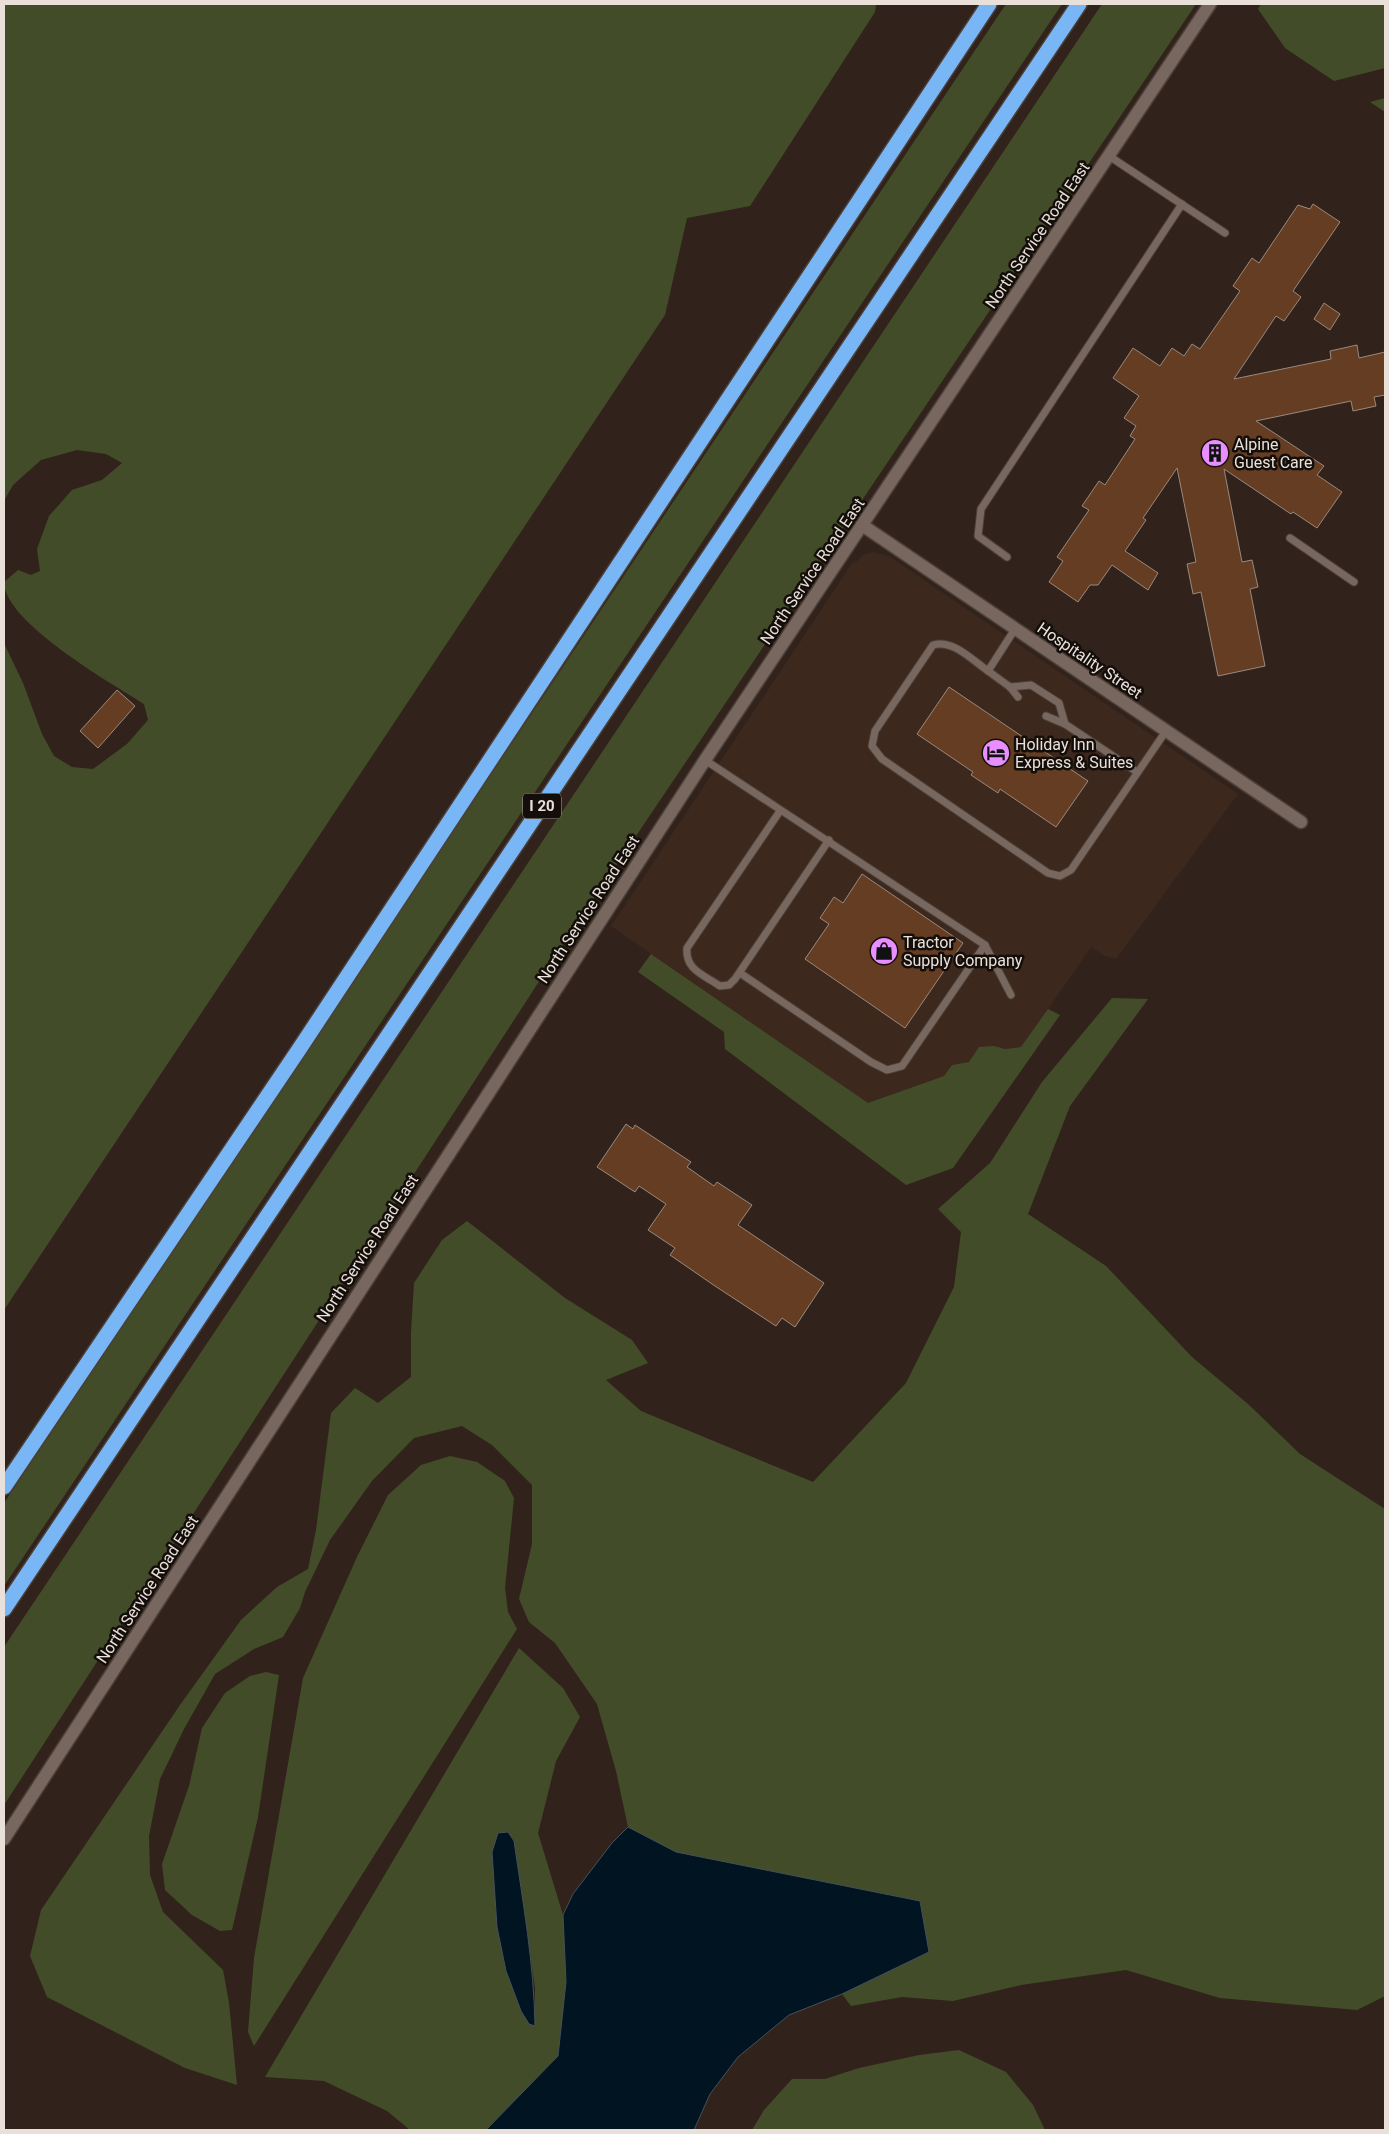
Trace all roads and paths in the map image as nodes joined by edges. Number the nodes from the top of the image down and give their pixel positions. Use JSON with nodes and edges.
{"nodes":[{"id":1,"x":989,"y":4,"type":"edge"},
{"id":2,"x":1079,"y":4,"type":"edge"},
{"id":3,"x":1210,"y":4,"type":"edge"},
{"id":4,"x":1109,"y":156,"type":"junction"},
{"id":5,"x":1182,"y":204,"type":"junction"},
{"id":6,"x":1225,"y":233,"type":"dead end"},
{"id":7,"x":862,"y":525,"type":"junction"},
{"id":8,"x":1290,"y":538,"type":"dead end"},
{"id":9,"x":1007,"y":556,"type":"dead end"},
{"id":10,"x":1354,"y":582,"type":"dead end"},
{"id":11,"x":1016,"y":629,"type":"junction"},
{"id":12,"x":988,"y":671,"type":"junction"},
{"id":13,"x":1010,"y":686,"type":"junction"},
{"id":14,"x":1018,"y":697,"type":"dead end"},
{"id":15,"x":1046,"y":716,"type":"dead end"},
{"id":16,"x":1065,"y":724,"type":"junction"},
{"id":17,"x":1166,"y":731,"type":"junction"},
{"id":18,"x":705,"y":760,"type":"junction"},
{"id":19,"x":1137,"y":772,"type":"junction"},
{"id":20,"x":780,"y":811,"type":"junction"},
{"id":21,"x":1301,"y":822,"type":"dead end"},
{"id":22,"x":829,"y":840,"type":"junction"},
{"id":23,"x":985,"y":945,"type":"junction"},
{"id":24,"x":740,"y":973,"type":"junction"},
{"id":25,"x":1011,"y":995,"type":"dead end"},
{"id":26,"x":4,"y":1487,"type":"edge"},
{"id":27,"x":4,"y":1609,"type":"edge"},
{"id":28,"x":4,"y":1839,"type":"edge"}],
"edges":[{"from":1,"to":26,"type":"highway"},
{"from":2,"to":27,"type":"highway","number":"I 20"},
{"from":3,"to":4,"type":"street","name":"North Service Road East"},
{"from":4,"to":5,"type":"lane"},
{"from":4,"to":7,"type":"street","name":"North Service Road East"},
{"from":5,"to":6,"type":"lane"},
{"from":5,"to":9,"type":"lane"},
{"from":7,"to":11,"type":"street","name":"Hospitality Street"},
{"from":7,"to":18,"type":"street","name":"North Service Road East"},
{"from":8,"to":10,"type":"lane"},
{"from":11,"to":12,"type":"lane"},
{"from":11,"to":17,"type":"street","name":"Hospitality Street"},
{"from":12,"to":13,"type":"lane"},
{"from":12,"to":19,"type":"lane"},
{"from":13,"to":14,"type":"lane"},
{"from":13,"to":16,"type":"lane"},
{"from":15,"to":16,"type":"lane"},
{"from":16,"to":19,"type":"lane"},
{"from":17,"to":19,"type":"lane"},
{"from":17,"to":21,"type":"street","name":"Hospitality Street"},
{"from":18,"to":20,"type":"lane"},
{"from":18,"to":28,"type":"street","name":"North Service Road East"},
{"from":20,"to":22,"type":"lane"},
{"from":20,"to":24,"type":"lane"},
{"from":22,"to":23,"type":"lane"},
{"from":22,"to":24,"type":"lane"},
{"from":23,"to":24,"type":"lane"},
{"from":23,"to":25,"type":"lane"}]}
